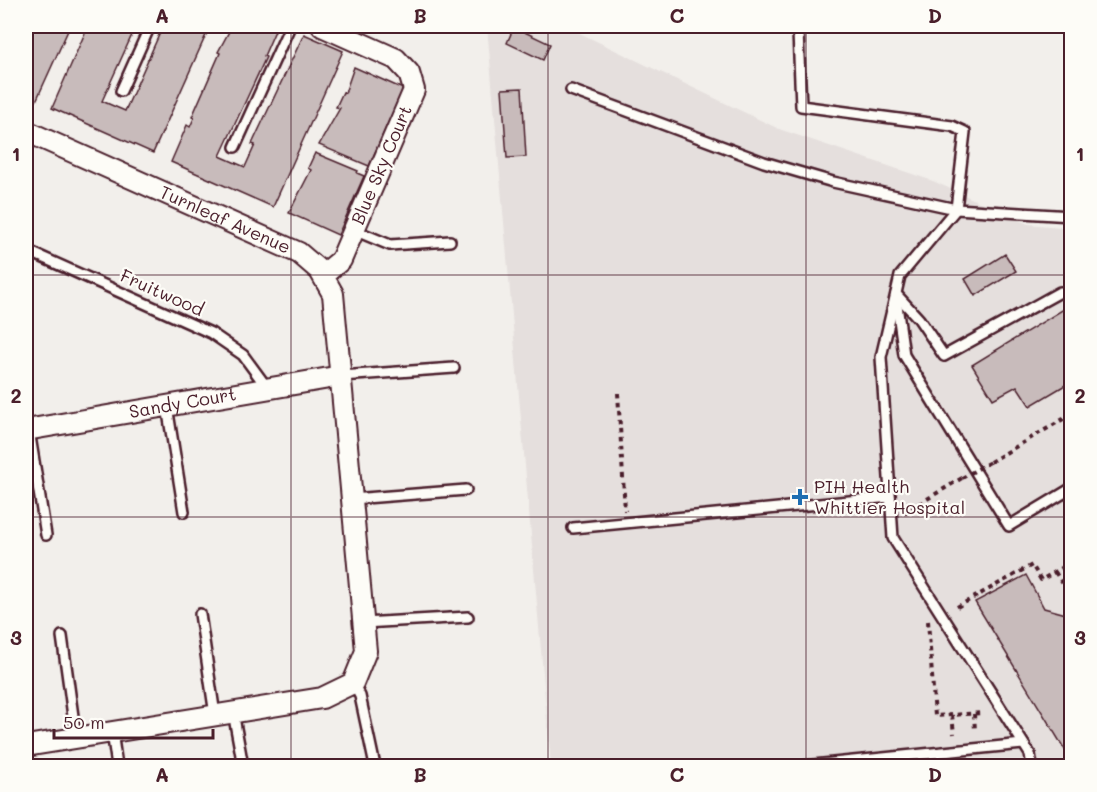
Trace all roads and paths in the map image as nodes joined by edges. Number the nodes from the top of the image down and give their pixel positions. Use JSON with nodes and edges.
{"nodes":[{"id":1,"x":150,"y":26,"type":"edge"},
{"id":2,"x":290,"y":26,"type":"edge"},
{"id":3,"x":322,"y":26,"type":"edge"},
{"id":4,"x":805,"y":26,"type":"edge"},
{"id":5,"x":571,"y":90,"type":"dead end"},
{"id":6,"x":121,"y":91,"type":"dead end"},
{"id":7,"x":26,"y":132,"type":"edge"},
{"id":8,"x":235,"y":147,"type":"dead end"},
{"id":9,"x":956,"y":209,"type":"junction"},
{"id":10,"x":1071,"y":216,"type":"edge"},
{"id":11,"x":354,"y":230,"type":"junction"},
{"id":12,"x":450,"y":241,"type":"dead end"},
{"id":13,"x":26,"y":250,"type":"edge"},
{"id":14,"x":323,"y":276,"type":"junction"},
{"id":15,"x":1071,"y":292,"type":"edge"},
{"id":16,"x":895,"y":293,"type":"junction"},
{"id":17,"x":454,"y":368,"type":"dead end"},
{"id":18,"x":341,"y":376,"type":"junction"},
{"id":19,"x":268,"y":389,"type":"junction"},
{"id":20,"x":618,"y":393,"type":"dead end"},
{"id":21,"x":167,"y":406,"type":"junction"},
{"id":22,"x":1071,"y":414,"type":"edge"},
{"id":23,"x":27,"y":430,"type":"edge"},
{"id":24,"x":1071,"y":488,"type":"edge"},
{"id":25,"x":466,"y":490,"type":"dead end"},
{"id":26,"x":890,"y":497,"type":"junction"},
{"id":27,"x":352,"y":500,"type":"junction"},
{"id":28,"x":184,"y":512,"type":"dead end"},
{"id":29,"x":904,"y":513,"type":"dead end"},
{"id":30,"x":625,"y":515,"type":"dead end"},
{"id":31,"x":573,"y":528,"type":"dead end"},
{"id":32,"x":46,"y":535,"type":"dead end"},
{"id":33,"x":1071,"y":562,"type":"edge"},
{"id":34,"x":1055,"y":572,"type":"junction"},
{"id":35,"x":1071,"y":586,"type":"edge"},
{"id":36,"x":957,"y":607,"type":"dead end"},
{"id":37,"x":200,"y":614,"type":"dead end"},
{"id":38,"x":468,"y":616,"type":"dead end"},
{"id":39,"x":928,"y":621,"type":"dead end"},
{"id":40,"x":363,"y":623,"type":"junction"},
{"id":41,"x":62,"y":636,"type":"dead end"},
{"id":42,"x":352,"y":683,"type":"junction"},
{"id":43,"x":983,"y":713,"type":"dead end"},
{"id":44,"x":224,"y":714,"type":"junction"},
{"id":45,"x":974,"y":714,"type":"junction"},
{"id":46,"x":952,"y":715,"type":"junction"},
{"id":47,"x":975,"y":730,"type":"dead end"},
{"id":48,"x":112,"y":732,"type":"junction"},
{"id":49,"x":954,"y":735,"type":"dead end"},
{"id":50,"x":76,"y":738,"type":"junction"},
{"id":51,"x":1023,"y":744,"type":"junction"},
{"id":52,"x":26,"y":746,"type":"edge"},
{"id":53,"x":117,"y":766,"type":"edge"},
{"id":54,"x":243,"y":766,"type":"edge"},
{"id":55,"x":375,"y":766,"type":"edge"},
{"id":56,"x":803,"y":766,"type":"edge"},
{"id":57,"x":1032,"y":766,"type":"edge"}],
"edges":[{"from":1,"to":6,"type":"lane"},
{"from":2,"to":8,"type":"lane"},
{"from":3,"to":11,"type":"street","name":"Blue Sky Court"},
{"from":4,"to":9,"type":"lane"},
{"from":5,"to":9,"type":"lane"},
{"from":7,"to":14,"type":"street","name":"Turnleaf Avenue"},
{"from":9,"to":10,"type":"lane"},
{"from":9,"to":16,"type":"lane"},
{"from":11,"to":12,"type":"lane"},
{"from":11,"to":14,"type":"street","name":"Blue Sky Court"},
{"from":13,"to":19,"type":"lane","name":"Fruitwood"},
{"from":14,"to":18,"type":"street","name":"Turnleaf Avenue"},
{"from":15,"to":16,"type":"lane"},
{"from":16,"to":24,"type":"lane"},
{"from":16,"to":26,"type":"lane"},
{"from":17,"to":18,"type":"lane"},
{"from":18,"to":19,"type":"street","name":"Sandy Court"},
{"from":18,"to":27,"type":"street","name":"Turnleaf Avenue"},
{"from":19,"to":21,"type":"street","name":"Sandy Court"},
{"from":20,"to":30,"type":"path"},
{"from":21,"to":23,"type":"street","name":"Sandy Court"},
{"from":21,"to":28,"type":"lane"},
{"from":22,"to":29,"type":"path","bridge":true},
{"from":23,"to":32,"type":"lane"},
{"from":25,"to":27,"type":"lane"},
{"from":26,"to":31,"type":"lane"},
{"from":26,"to":51,"type":"lane"},
{"from":27,"to":40,"type":"street","name":"Turnleaf Avenue"},
{"from":33,"to":34,"type":"path"},
{"from":34,"to":35,"type":"path"},
{"from":34,"to":36,"type":"path"},
{"from":37,"to":44,"type":"lane"},
{"from":38,"to":40,"type":"lane"},
{"from":39,"to":46,"type":"path"},
{"from":40,"to":42,"type":"street","name":"Turnleaf Avenue"},
{"from":41,"to":50,"type":"lane"},
{"from":42,"to":44,"type":"street"},
{"from":42,"to":55,"type":"lane"},
{"from":43,"to":45,"type":"path"},
{"from":44,"to":48,"type":"street"},
{"from":44,"to":54,"type":"lane"},
{"from":45,"to":46,"type":"path"},
{"from":45,"to":47,"type":"path"},
{"from":46,"to":49,"type":"path"},
{"from":48,"to":50,"type":"street"},
{"from":48,"to":53,"type":"lane"},
{"from":50,"to":52,"type":"street"},
{"from":51,"to":56,"type":"lane"},
{"from":51,"to":57,"type":"lane"}]}
